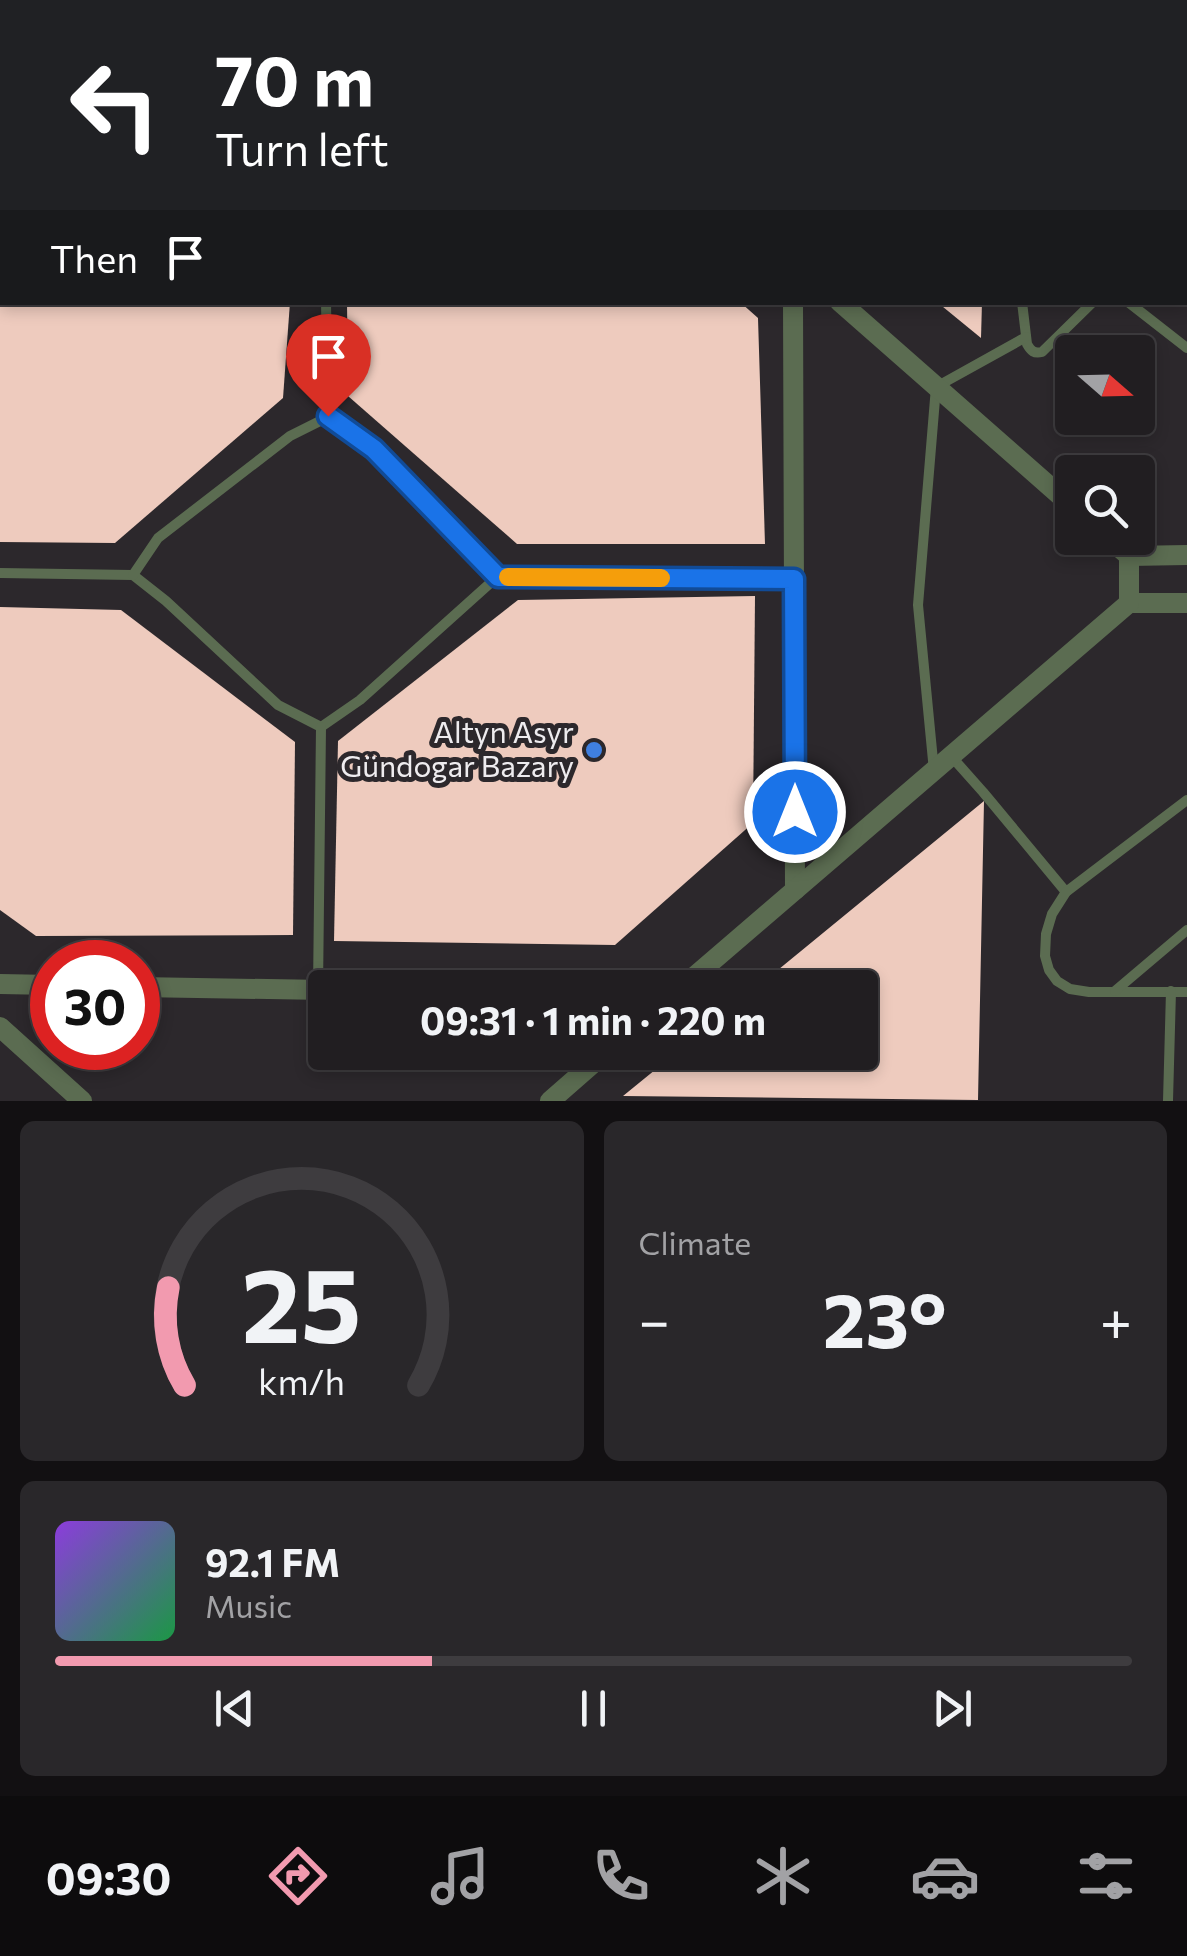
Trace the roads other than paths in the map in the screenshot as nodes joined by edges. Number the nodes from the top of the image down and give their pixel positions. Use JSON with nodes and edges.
{"nodes":[{"id":1,"x":326,"y":305,"type":"edge"},
{"id":2,"x":793,"y":305,"type":"edge"},
{"id":3,"x":843,"y":305,"type":"edge"},
{"id":4,"x":1022,"y":305,"type":"edge"},
{"id":5,"x":1091,"y":305,"type":"edge"},
{"id":6,"x":1132,"y":305,"type":"edge"},
{"id":7,"x":1026,"y":338,"type":"junction"},
{"id":8,"x":1187,"y":348,"type":"edge"},
{"id":9,"x":936,"y":387,"type":"junction"},
{"id":10,"x":328,"y":416,"type":"junction"},
{"id":11,"x":1055,"y":491,"type":"edge"},
{"id":12,"x":1187,"y":555,"type":"edge"},
{"id":13,"x":1129,"y":556,"type":"joint"},
{"id":14,"x":0,"y":573,"type":"edge"},
{"id":15,"x":133,"y":576,"type":"junction"},
{"id":16,"x":498,"y":577,"type":"junction"},
{"id":17,"x":794,"y":579,"type":"junction"},
{"id":18,"x":1129,"y":603,"type":"junction"},
{"id":19,"x":1187,"y":603,"type":"edge"},
{"id":20,"x":322,"y":727,"type":"junction"},
{"id":21,"x":952,"y":756,"type":"junction"},
{"id":22,"x":934,"y":772,"type":"junction"},
{"id":23,"x":1187,"y":800,"type":"edge"},
{"id":24,"x":795,"y":890,"type":"junction"},
{"id":25,"x":1066,"y":892,"type":"junction"},
{"id":26,"x":1187,"y":930,"type":"edge"},
{"id":27,"x":321,"y":970,"type":"edge"},
{"id":28,"x":702,"y":970,"type":"edge"},
{"id":29,"x":0,"y":984,"type":"edge"},
{"id":30,"x":30,"y":985,"type":"edge"},
{"id":31,"x":160,"y":987,"type":"edge"},
{"id":32,"x":308,"y":990,"type":"edge"},
{"id":33,"x":1171,"y":991,"type":"junction"},
{"id":34,"x":1114,"y":992,"type":"junction"},
{"id":35,"x":1187,"y":992,"type":"edge"},
{"id":36,"x":0,"y":1027,"type":"edge"},
{"id":37,"x":585,"y":1070,"type":"edge"},
{"id":38,"x":82,"y":1101,"type":"edge"},
{"id":39,"x":550,"y":1101,"type":"edge"},
{"id":40,"x":1168,"y":1101,"type":"edge"}],
"edges":[{"from":1,"to":10,"type":"lane"},
{"from":2,"to":17,"type":"street"},
{"from":3,"to":9,"type":"street"},
{"from":4,"to":7,"type":"lane"},
{"from":5,"to":7,"type":"lane"},
{"from":6,"to":8,"type":"lane"},
{"from":7,"to":9,"type":"lane"},
{"from":9,"to":11,"type":"street"},
{"from":9,"to":22,"type":"lane"},
{"from":10,"to":15,"type":"lane"},
{"from":10,"to":16,"type":"lane"},
{"from":12,"to":13,"type":"street"},
{"from":13,"to":18,"type":"street"},
{"from":14,"to":15,"type":"lane"},
{"from":15,"to":20,"type":"lane"},
{"from":16,"to":17,"type":"lane"},
{"from":16,"to":20,"type":"lane"},
{"from":17,"to":24,"type":"street"},
{"from":18,"to":19,"type":"street"},
{"from":18,"to":21,"type":"street"},
{"from":20,"to":27,"type":"lane"},
{"from":21,"to":22,"type":"street"},
{"from":21,"to":25,"type":"lane"},
{"from":22,"to":24,"type":"street"},
{"from":23,"to":25,"type":"lane"},
{"from":24,"to":28,"type":"street"},
{"from":25,"to":34,"type":"lane"},
{"from":26,"to":34,"type":"lane"},
{"from":29,"to":30,"type":"street"},
{"from":31,"to":32,"type":"street"},
{"from":33,"to":34,"type":"lane"},
{"from":33,"to":35,"type":"lane"},
{"from":33,"to":40,"type":"lane"},
{"from":36,"to":38,"type":"street"},
{"from":37,"to":39,"type":"street"}]}
